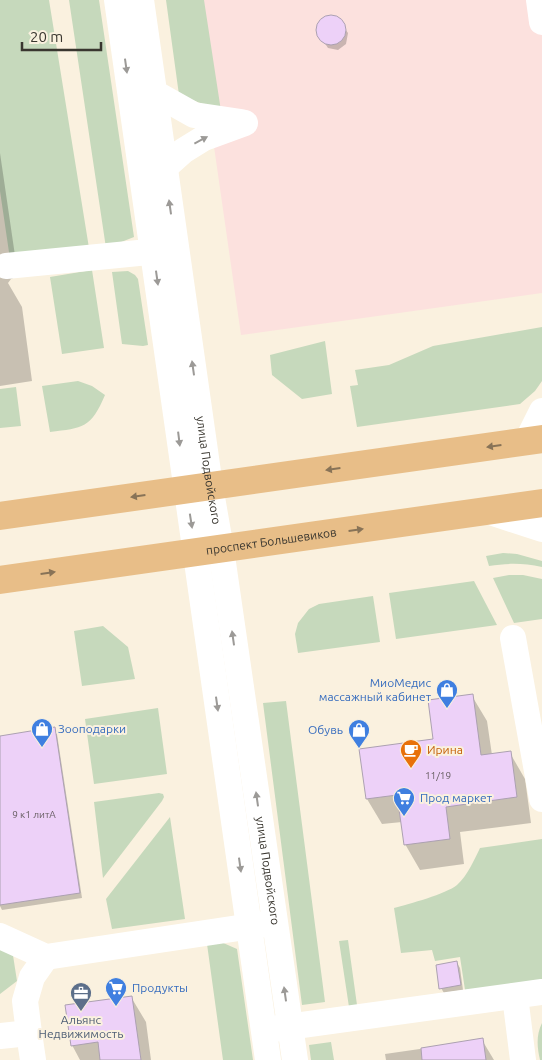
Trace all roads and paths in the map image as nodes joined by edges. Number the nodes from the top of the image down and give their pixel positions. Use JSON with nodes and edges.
{"nodes":[{"id":1,"x":117,"y":0,"type":"edge"},
{"id":2,"x":141,"y":0,"type":"edge"},
{"id":3,"x":539,"y":0,"type":"edge"},
{"id":4,"x":542,"y":22,"type":"edge"},
{"id":5,"x":154,"y":92,"type":"junction"},
{"id":6,"x":153,"y":170,"type":"junction"},
{"id":7,"x":165,"y":250,"type":"junction"},
{"id":8,"x":6,"y":266,"type":"dead end"},
{"id":9,"x":542,"y":411,"type":"edge"},
{"id":10,"x":535,"y":440,"type":"edge"},
{"id":11,"x":198,"y":488,"type":"junction"},
{"id":12,"x":542,"y":503,"type":"edge"},
{"id":13,"x":487,"y":511,"type":"junction"},
{"id":14,"x":0,"y":516,"type":"edge"},
{"id":15,"x":542,"y":529,"type":"edge"},
{"id":16,"x":208,"y":550,"type":"junction"},
{"id":17,"x":0,"y":580,"type":"edge"},
{"id":18,"x":513,"y":638,"type":"dead end"},
{"id":19,"x":542,"y":799,"type":"edge"},
{"id":20,"x":275,"y":923,"type":"junction"},
{"id":21,"x":249,"y":927,"type":"junction"},
{"id":22,"x":0,"y":936,"type":"edge"},
{"id":23,"x":46,"y":957,"type":"junction"},
{"id":24,"x":542,"y":992,"type":"edge"},
{"id":25,"x":514,"y":996,"type":"junction"},
{"id":26,"x":290,"y":1027,"type":"junction"},
{"id":27,"x":264,"y":1030,"type":"junction"},
{"id":28,"x":29,"y":1033,"type":"junction"},
{"id":29,"x":0,"y":1036,"type":"edge"},
{"id":30,"x":33,"y":1060,"type":"edge"},
{"id":31,"x":268,"y":1060,"type":"edge"},
{"id":32,"x":295,"y":1060,"type":"edge"},
{"id":33,"x":523,"y":1060,"type":"edge"}],
"edges":[{"from":1,"to":6,"type":"street","name":"улица Подвойского","one_way":true},
{"from":2,"to":5,"type":"street","name":"улица Подвойского"},
{"from":3,"to":4,"type":"street"},
{"from":5,"to":6,"type":"street","name":"улица Подвойского"},
{"from":6,"to":5,"type":"street","one_way":true},
{"from":6,"to":7,"type":"street","name":"улица Подвойского"},
{"from":7,"to":8,"type":"street"},
{"from":7,"to":11,"type":"street","name":"улица Подвойского"},
{"from":9,"to":10,"type":"street"},
{"from":10,"to":11,"type":"main road","one_way":true},
{"from":11,"to":14,"type":"main road","one_way":true},
{"from":11,"to":16,"type":"street","name":"улица Подвойского"},
{"from":12,"to":13,"type":"main road","name":"проспект Большевиков"},
{"from":13,"to":15,"type":"street"},
{"from":16,"to":13,"type":"main road","name":"проспект Большевиков","one_way":true},
{"from":17,"to":16,"type":"main road","name":"проспект Большевиков","one_way":true},
{"from":20,"to":16,"type":"street","name":"улица Подвойского","one_way":true},
{"from":16,"to":21,"type":"street","name":"улица Подвойского","one_way":true},
{"from":18,"to":19,"type":"street"},
{"from":20,"to":21,"type":"street"},
{"from":26,"to":20,"type":"street","name":"улица Подвойского","one_way":true},
{"from":21,"to":23,"type":"street"},
{"from":21,"to":27,"type":"street","name":"улица Подвойского"},
{"from":22,"to":23,"type":"street"},
{"from":23,"to":28,"type":"street"},
{"from":24,"to":25,"type":"street"},
{"from":25,"to":26,"type":"street"},
{"from":25,"to":33,"type":"street"},
{"from":26,"to":27,"type":"street"},
{"from":26,"to":32,"type":"street","name":"улица Подвойского"},
{"from":27,"to":31,"type":"street","name":"улица Подвойского"},
{"from":28,"to":29,"type":"street"},
{"from":28,"to":30,"type":"street"}]}
